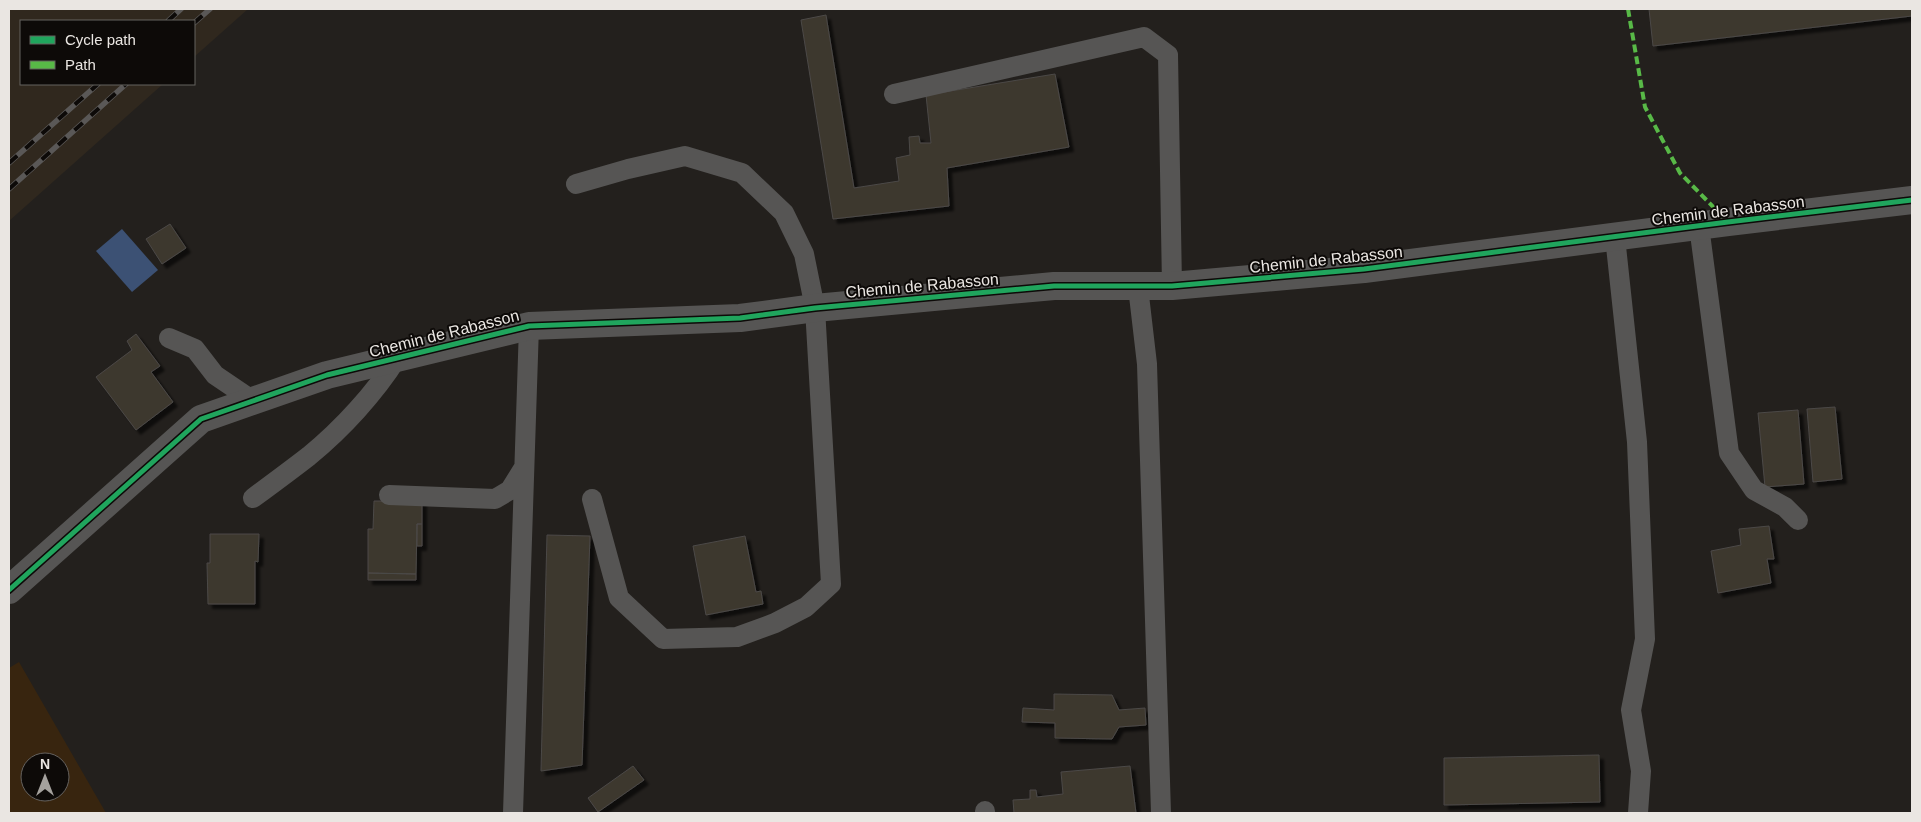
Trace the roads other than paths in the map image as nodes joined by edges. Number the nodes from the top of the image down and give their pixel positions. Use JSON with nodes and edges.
{"nodes":[{"id":1,"x":894,"y":94,"type":"dead end"},
{"id":2,"x":576,"y":184,"type":"dead end"},
{"id":3,"x":1912,"y":200,"type":"edge"},
{"id":4,"x":1699,"y":226,"type":"junction"},
{"id":5,"x":1615,"y":237,"type":"junction"},
{"id":6,"x":1172,"y":286,"type":"junction"},
{"id":7,"x":1138,"y":287,"type":"junction"},
{"id":8,"x":815,"y":308,"type":"junction"},
{"id":9,"x":529,"y":326,"type":"junction"},
{"id":10,"x":169,"y":338,"type":"dead end"},
{"id":11,"x":397,"y":358,"type":"junction"},
{"id":12,"x":252,"y":400,"type":"junction"},
{"id":13,"x":524,"y":467,"type":"junction"},
{"id":14,"x":389,"y":494,"type":"dead end"},
{"id":15,"x":253,"y":498,"type":"dead end"},
{"id":16,"x":592,"y":500,"type":"dead end"},
{"id":17,"x":1798,"y":520,"type":"dead end"},
{"id":18,"x":9,"y":590,"type":"edge"},
{"id":19,"x":512,"y":813,"type":"edge"},
{"id":20,"x":1161,"y":813,"type":"edge"},
{"id":21,"x":1638,"y":813,"type":"edge"}],
"edges":[{"from":1,"to":6,"type":"lane"},
{"from":2,"to":8,"type":"lane"},
{"from":3,"to":4,"type":"street","name":"Chemin de Rabasson"},
{"from":4,"to":5,"type":"street","name":"Chemin de Rabasson"},
{"from":4,"to":17,"type":"lane"},
{"from":5,"to":6,"type":"street","name":"Chemin de Rabasson"},
{"from":5,"to":21,"type":"lane"},
{"from":6,"to":7,"type":"street","name":"Chemin de Rabasson"},
{"from":7,"to":8,"type":"street","name":"Chemin de Rabasson"},
{"from":7,"to":20,"type":"lane"},
{"from":8,"to":9,"type":"street","name":"Chemin de Rabasson"},
{"from":8,"to":16,"type":"lane"},
{"from":9,"to":11,"type":"street","name":"Chemin de Rabasson"},
{"from":9,"to":13,"type":"lane"},
{"from":10,"to":12,"type":"lane"},
{"from":11,"to":12,"type":"street","name":"Chemin de Rabasson"},
{"from":11,"to":15,"type":"lane"},
{"from":12,"to":18,"type":"street","name":"Chemin de Rabasson"},
{"from":13,"to":14,"type":"lane"},
{"from":13,"to":19,"type":"lane"}]}
